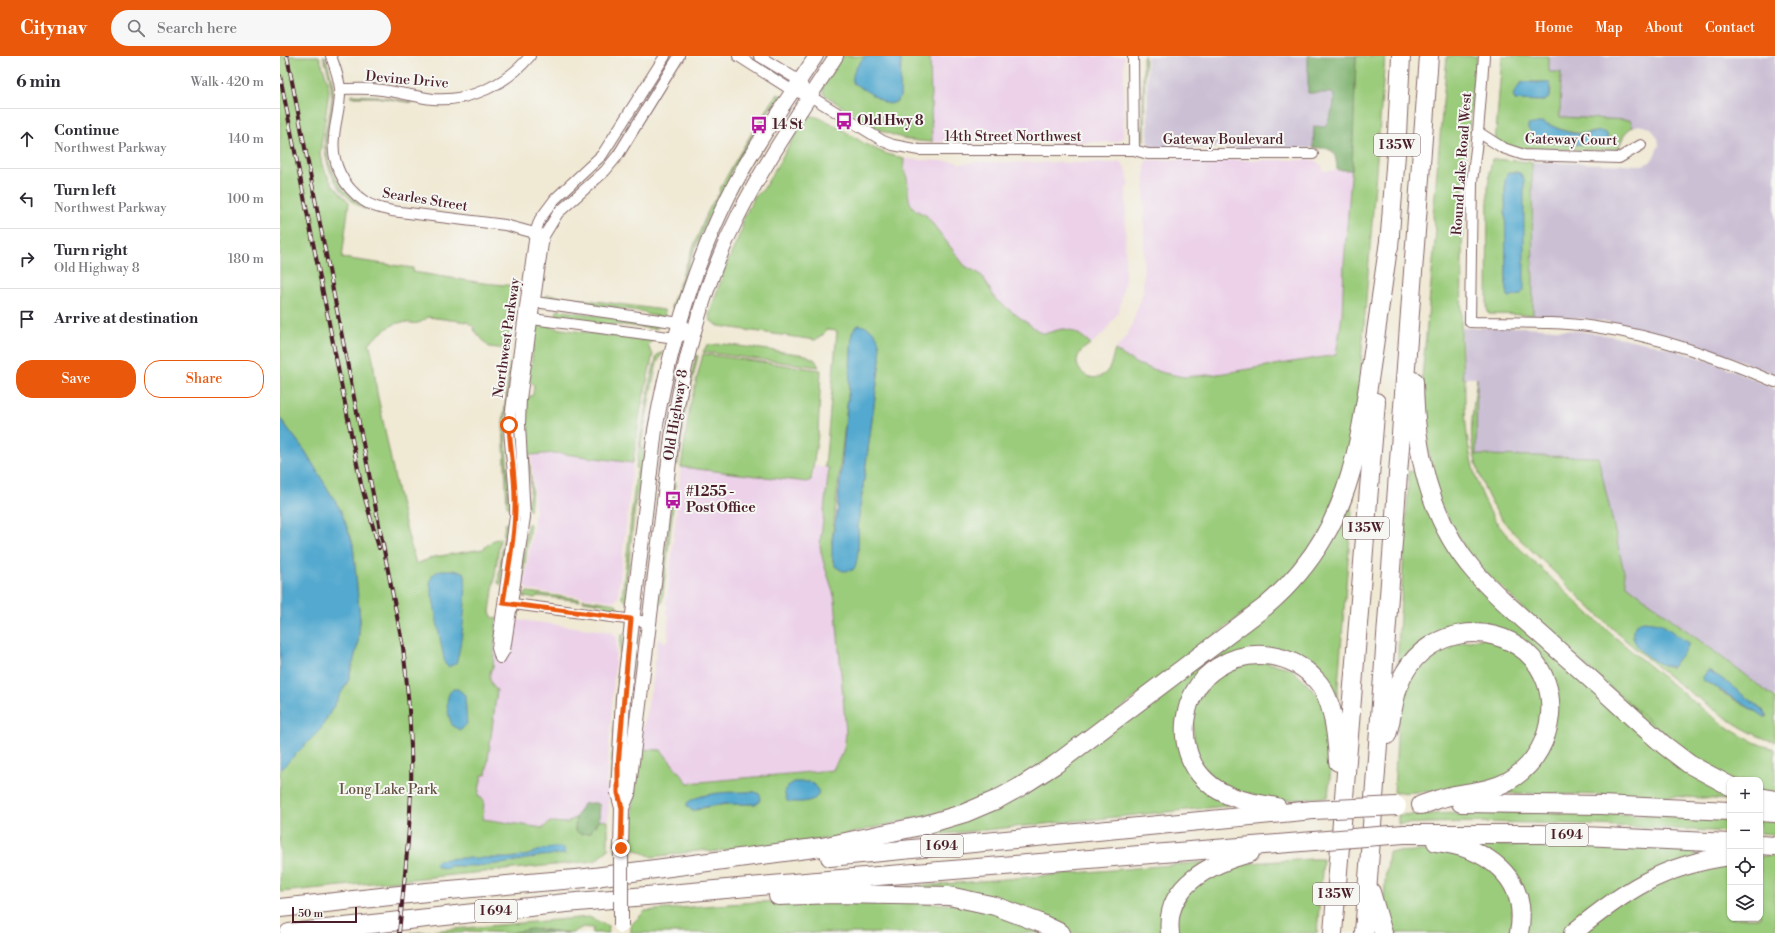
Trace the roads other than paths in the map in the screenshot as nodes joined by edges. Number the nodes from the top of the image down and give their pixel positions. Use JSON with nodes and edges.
{"nodes":[{"id":1,"x":332,"y":56,"type":"edge"},
{"id":2,"x":530,"y":56,"type":"edge"},
{"id":3,"x":665,"y":56,"type":"edge"},
{"id":4,"x":679,"y":56,"type":"edge"},
{"id":5,"x":738,"y":56,"type":"edge"},
{"id":6,"x":759,"y":56,"type":"edge"},
{"id":7,"x":816,"y":56,"type":"edge"},
{"id":8,"x":836,"y":56,"type":"edge"},
{"id":9,"x":1133,"y":56,"type":"edge"},
{"id":10,"x":1401,"y":56,"type":"edge"},
{"id":11,"x":1429,"y":56,"type":"edge"},
{"id":12,"x":1484,"y":56,"type":"edge"},
{"id":13,"x":751,"y":59,"type":"edge"},
{"id":14,"x":796,"y":86,"type":"junction"},
{"id":15,"x":340,"y":89,"type":"junction"},
{"id":16,"x":810,"y":96,"type":"junction"},
{"id":17,"x":618,"y":131,"type":"junction"},
{"id":18,"x":1478,"y":132,"type":"junction"},
{"id":19,"x":629,"y":138,"type":"junction"},
{"id":20,"x":1641,"y":146,"type":"dead end"},
{"id":21,"x":1134,"y":150,"type":"junction"},
{"id":22,"x":1313,"y":154,"type":"dead end"},
{"id":23,"x":1421,"y":169,"type":"junction"},
{"id":24,"x":539,"y":234,"type":"junction"},
{"id":25,"x":1390,"y":234,"type":"junction"},
{"id":26,"x":535,"y":302,"type":"junction"},
{"id":27,"x":525,"y":308,"type":"junction"},
{"id":28,"x":532,"y":319,"type":"junction"},
{"id":29,"x":680,"y":323,"type":"junction"},
{"id":30,"x":692,"y":332,"type":"junction"},
{"id":31,"x":676,"y":338,"type":"junction"},
{"id":32,"x":1775,"y":382,"type":"edge"},
{"id":33,"x":507,"y":603,"type":"junction"},
{"id":34,"x":631,"y":619,"type":"junction"},
{"id":35,"x":649,"y":622,"type":"junction"},
{"id":36,"x":1375,"y":779,"type":"junction"},
{"id":37,"x":1727,"y":784,"type":"edge"},
{"id":38,"x":1763,"y":797,"type":"edge"},
{"id":39,"x":1775,"y":800,"type":"edge"},
{"id":40,"x":1421,"y":805,"type":"junction"},
{"id":41,"x":622,"y":808,"type":"junction"},
{"id":42,"x":1304,"y":810,"type":"junction"},
{"id":43,"x":1727,"y":811,"type":"edge"},
{"id":44,"x":1763,"y":812,"type":"edge"},
{"id":45,"x":1775,"y":813,"type":"edge"},
{"id":46,"x":1342,"y":821,"type":"junction"},
{"id":47,"x":1404,"y":834,"type":"junction"},
{"id":48,"x":1285,"y":843,"type":"junction"},
{"id":49,"x":1727,"y":843,"type":"edge"},
{"id":50,"x":1763,"y":845,"type":"edge"},
{"id":51,"x":1775,"y":846,"type":"edge"},
{"id":52,"x":1340,"y":855,"type":"junction"},
{"id":53,"x":1763,"y":855,"type":"edge"},
{"id":54,"x":1775,"y":855,"type":"edge"},
{"id":55,"x":1727,"y":857,"type":"edge"},
{"id":56,"x":587,"y":878,"type":"junction"},
{"id":57,"x":1368,"y":882,"type":"junction"},
{"id":58,"x":704,"y":891,"type":"junction"},
{"id":59,"x":280,"y":908,"type":"edge"},
{"id":60,"x":621,"y":930,"type":"edge"},
{"id":61,"x":289,"y":933,"type":"edge"},
{"id":62,"x":1061,"y":933,"type":"edge"},
{"id":63,"x":1170,"y":933,"type":"edge"},
{"id":64,"x":1324,"y":933,"type":"edge"},
{"id":65,"x":1333,"y":933,"type":"edge"},
{"id":66,"x":1364,"y":933,"type":"edge"},
{"id":67,"x":1383,"y":933,"type":"edge"},
{"id":68,"x":1519,"y":933,"type":"edge"},
{"id":69,"x":1573,"y":933,"type":"edge"}],
"edges":[{"from":1,"to":15,"type":"street","name":"Searles Street"},
{"from":2,"to":15,"type":"street","name":"Devine Drive"},
{"from":3,"to":17,"type":"street","name":"Northwest Parkway"},
{"from":4,"to":19,"type":"street","name":"Northwest Parkway"},
{"from":5,"to":13,"type":"street","name":"14th Street Northwest"},
{"from":6,"to":14,"type":"street","name":"14th Street Northwest"},
{"from":7,"to":14,"type":"street","name":"Old Highway 8"},
{"from":8,"to":16,"type":"street","name":"Old Highway 8"},
{"from":9,"to":21,"type":"street"},
{"from":10,"to":25,"type":"highway","number":"I 35W"},
{"from":11,"to":23,"type":"highway","number":"I 35W"},
{"from":12,"to":18,"type":"street","name":"Round Lake Road West"},
{"from":13,"to":14,"type":"street","name":"14th Street Northwest"},
{"from":14,"to":16,"type":"street","name":"14th Street Northwest"},
{"from":14,"to":29,"type":"street","name":"Old Highway 8"},
{"from":15,"to":24,"type":"street","name":"Searles Street"},
{"from":16,"to":21,"type":"street","name":"14th Street Northwest"},
{"from":16,"to":30,"type":"street","name":"Old Highway 8"},
{"from":17,"to":19,"type":"street"},
{"from":17,"to":24,"type":"street","name":"Northwest Parkway"},
{"from":18,"to":20,"type":"street","name":"Gateway Court"},
{"from":18,"to":32,"type":"street","name":"Round Lake Road West"},
{"from":19,"to":24,"type":"street","name":"Northwest Parkway"},
{"from":21,"to":22,"type":"street","name":"Gateway Boulevard"},
{"from":23,"to":36,"type":"highway","number":"I 35W"},
{"from":23,"to":37,"type":"highway"},
{"from":24,"to":26,"type":"street","name":"Northwest Parkway"},
{"from":24,"to":27,"type":"street","name":"Northwest Parkway"},
{"from":25,"to":46,"type":"highway","number":"I 35W"},
{"from":25,"to":56,"type":"highway"},
{"from":26,"to":27,"type":"street"},
{"from":26,"to":28,"type":"street","name":"Northwest Parkway"},
{"from":26,"to":29,"type":"street"},
{"from":27,"to":28,"type":"street"},
{"from":27,"to":33,"type":"street","name":"Northwest Parkway"},
{"from":28,"to":31,"type":"street"},
{"from":28,"to":33,"type":"street","name":"Northwest Parkway"},
{"from":29,"to":30,"type":"street"},
{"from":29,"to":31,"type":"street","name":"Old Highway 8"},
{"from":30,"to":31,"type":"street"},
{"from":30,"to":35,"type":"street","name":"Old Highway 8"},
{"from":31,"to":34,"type":"street","name":"Old Highway 8"},
{"from":33,"to":34,"type":"street"},
{"from":34,"to":35,"type":"street"},
{"from":34,"to":41,"type":"street","name":"Old Highway 8"},
{"from":35,"to":41,"type":"street","name":"Old Highway 8"},
{"from":36,"to":40,"type":"highway"},
{"from":36,"to":57,"type":"highway","number":"I 35W"},
{"from":38,"to":39,"type":"highway"},
{"from":40,"to":42,"type":"highway","number":"I 694","bridge":true},
{"from":40,"to":43,"type":"highway","number":"I 694"},
{"from":41,"to":60,"type":"street","name":"Old Highway 8","bridge":true},
{"from":42,"to":46,"type":"highway"},
{"from":42,"to":56,"type":"highway","number":"I 694"},
{"from":44,"to":45,"type":"highway"},
{"from":46,"to":52,"type":"highway","number":"I 35W"},
{"from":47,"to":48,"type":"highway","number":"I 694","bridge":true},
{"from":47,"to":49,"type":"highway","number":"I 694"},
{"from":47,"to":68,"type":"highway"},
{"from":48,"to":58,"type":"highway","number":"I 694"},
{"from":48,"to":63,"type":"highway"},
{"from":50,"to":51,"type":"highway"},
{"from":52,"to":64,"type":"highway"},
{"from":52,"to":65,"type":"highway","number":"I 35W"},
{"from":53,"to":54,"type":"highway"},
{"from":55,"to":69,"type":"highway"},
{"from":56,"to":59,"type":"highway","number":"I 694"},
{"from":57,"to":66,"type":"highway","number":"I 35W"},
{"from":57,"to":67,"type":"highway"},
{"from":58,"to":61,"type":"highway","number":"I 694"},
{"from":58,"to":62,"type":"highway"}]}
